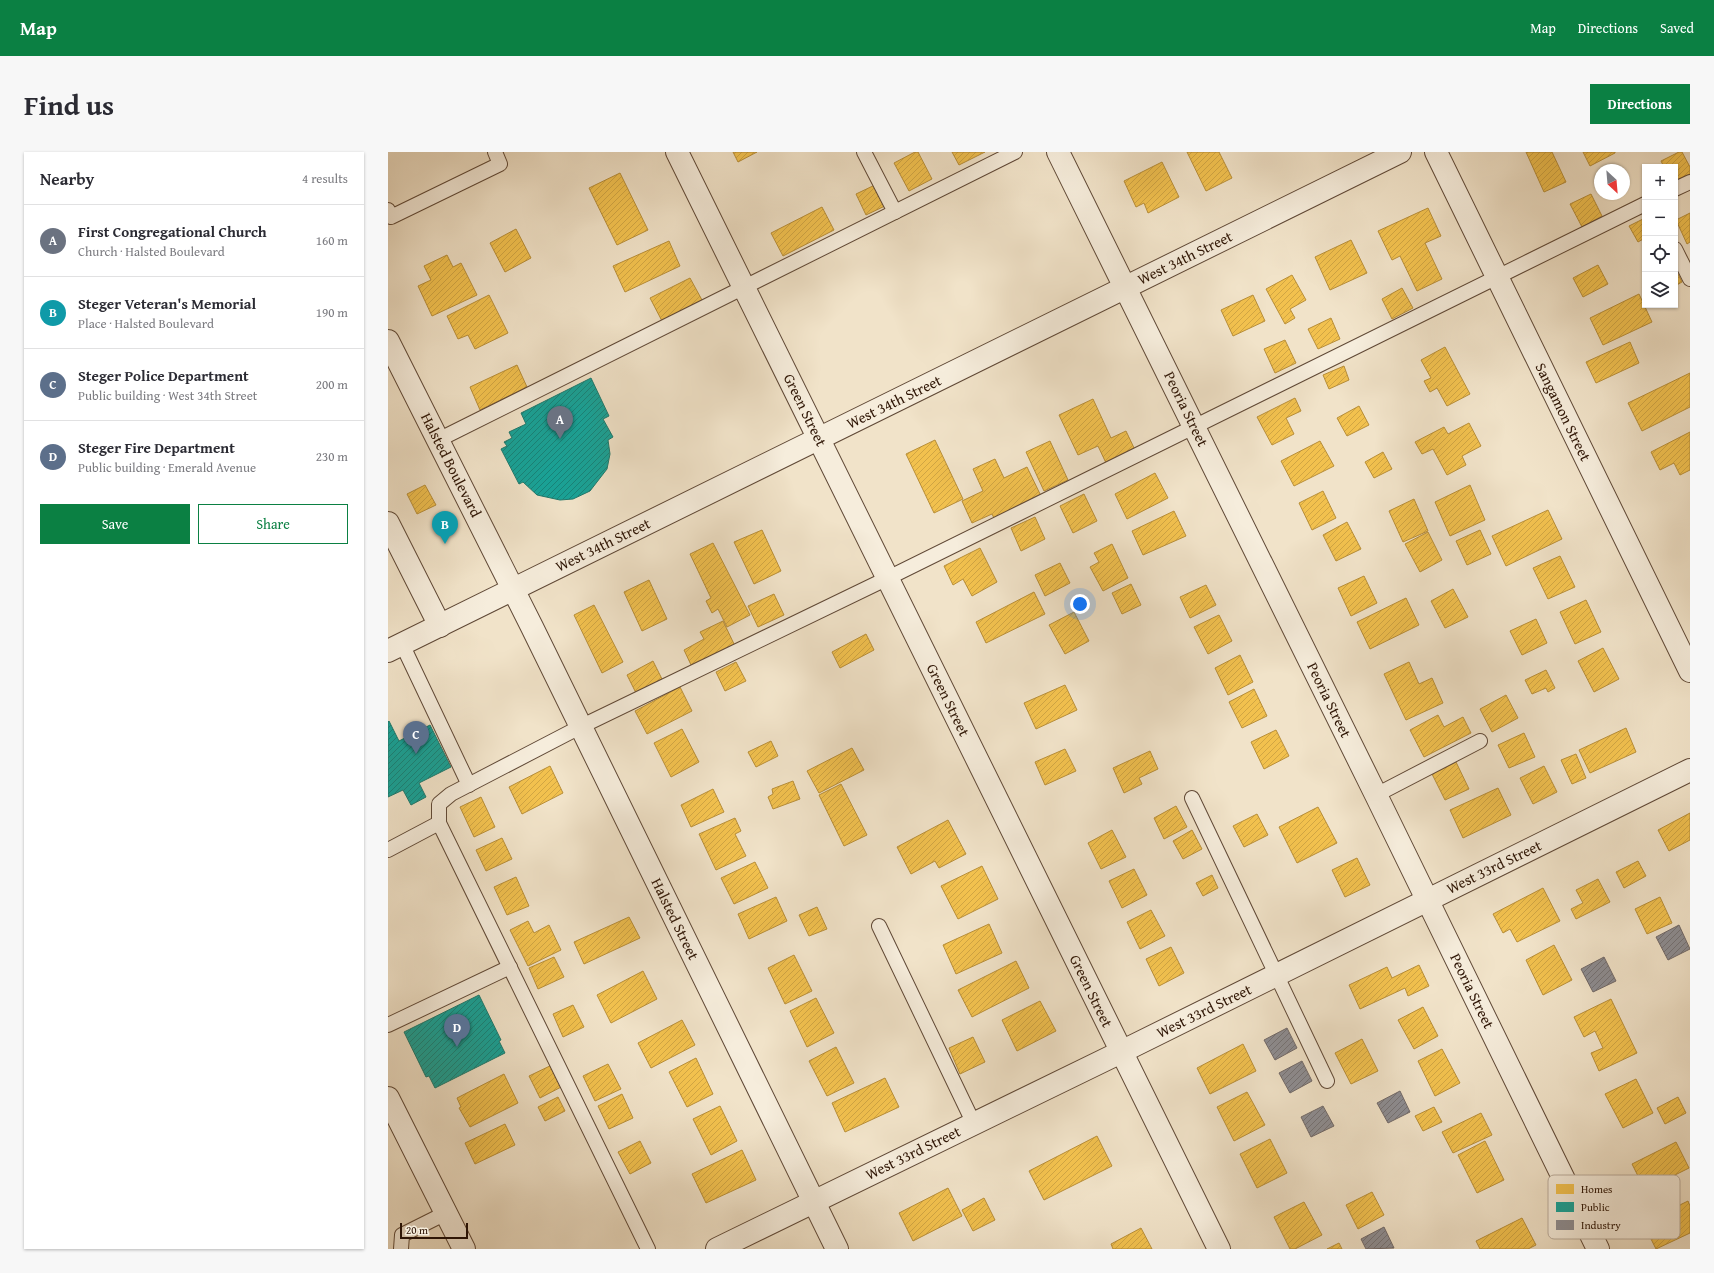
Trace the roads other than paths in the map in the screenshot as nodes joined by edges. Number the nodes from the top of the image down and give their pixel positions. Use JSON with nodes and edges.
{"nodes":[{"id":1,"x":494,"y":152,"type":"edge"},
{"id":2,"x":677,"y":152,"type":"edge"},
{"id":3,"x":864,"y":152,"type":"edge"},
{"id":4,"x":1015,"y":152,"type":"edge"},
{"id":5,"x":1058,"y":152,"type":"edge"},
{"id":6,"x":1400,"y":152,"type":"edge"},
{"id":7,"x":1436,"y":152,"type":"edge"},
{"id":8,"x":1690,"y":182,"type":"edge"},
{"id":9,"x":1678,"y":188,"type":"edge"},
{"id":10,"x":1642,"y":205,"type":"edge"},
{"id":11,"x":388,"y":210,"type":"edge"},
{"id":12,"x":895,"y":212,"type":"junction"},
{"id":13,"x":1678,"y":255,"type":"edge"},
{"id":14,"x":1497,"y":276,"type":"junction"},
{"id":15,"x":1690,"y":279,"type":"edge"},
{"id":16,"x":744,"y":287,"type":"junction"},
{"id":17,"x":1126,"y":287,"type":"junction"},
{"id":18,"x":388,"y":341,"type":"edge"},
{"id":19,"x":1195,"y":427,"type":"junction"},
{"id":20,"x":819,"y":439,"type":"junction"},
{"id":21,"x":438,"y":440,"type":"junction"},
{"id":22,"x":388,"y":523,"type":"edge"},
{"id":23,"x":888,"y":578,"type":"junction"},
{"id":24,"x":513,"y":590,"type":"junction"},
{"id":25,"x":440,"y":626,"type":"junction"},
{"id":26,"x":395,"y":648,"type":"edge"},
{"id":27,"x":1690,"y":671,"type":"edge"},
{"id":28,"x":580,"y":727,"type":"junction"},
{"id":29,"x":1480,"y":741,"type":"dead end"},
{"id":30,"x":1690,"y":770,"type":"edge"},
{"id":31,"x":469,"y":785,"type":"junction"},
{"id":32,"x":1376,"y":795,"type":"junction"},
{"id":33,"x":1192,"y":798,"type":"dead end"},
{"id":34,"x":439,"y":823,"type":"junction"},
{"id":35,"x":388,"y":850,"type":"edge"},
{"id":36,"x":1428,"y":900,"type":"junction"},
{"id":37,"x":879,"y":926,"type":"dead end"},
{"id":38,"x":510,"y":967,"type":"junction"},
{"id":39,"x":1276,"y":975,"type":"junction"},
{"id":40,"x":388,"y":1025,"type":"edge"},
{"id":41,"x":1121,"y":1052,"type":"junction"},
{"id":42,"x":1327,"y":1081,"type":"dead end"},
{"id":43,"x":388,"y":1098,"type":"edge"},
{"id":44,"x":974,"y":1124,"type":"junction"},
{"id":45,"x":1562,"y":1175,"type":"edge"},
{"id":46,"x":814,"y":1202,"type":"junction"},
{"id":47,"x":446,"y":1213,"type":"junction"},
{"id":48,"x":1593,"y":1239,"type":"edge"},
{"id":49,"x":388,"y":1242,"type":"edge"},
{"id":50,"x":401,"y":1242,"type":"edge"},
{"id":51,"x":464,"y":1249,"type":"edge"},
{"id":52,"x":648,"y":1249,"type":"edge"},
{"id":53,"x":717,"y":1249,"type":"edge"},
{"id":54,"x":837,"y":1249,"type":"edge"},
{"id":55,"x":1219,"y":1249,"type":"edge"},
{"id":56,"x":1598,"y":1249,"type":"edge"}],
"edges":[{"from":1,"to":11,"type":"lane"},
{"from":2,"to":16,"type":"street","name":"Green Street"},
{"from":3,"to":12,"type":"lane"},
{"from":4,"to":12,"type":"lane"},
{"from":5,"to":17,"type":"street","name":"Peoria Street"},
{"from":6,"to":17,"type":"street","name":"West 34th Street"},
{"from":7,"to":14,"type":"street","name":"Sangamon Street"},
{"from":8,"to":9,"type":"lane"},
{"from":10,"to":14,"type":"lane"},
{"from":12,"to":16,"type":"lane"},
{"from":13,"to":15,"type":"lane"},
{"from":14,"to":19,"type":"lane"},
{"from":14,"to":27,"type":"street","name":"Sangamon Street"},
{"from":16,"to":20,"type":"street","name":"Green Street"},
{"from":16,"to":21,"type":"lane"},
{"from":17,"to":19,"type":"street","name":"Peoria Street"},
{"from":17,"to":20,"type":"street","name":"West 34th Street"},
{"from":18,"to":21,"type":"street","name":"Halsted Boulevard"},
{"from":19,"to":23,"type":"lane"},
{"from":19,"to":32,"type":"street","name":"Peoria Street"},
{"from":20,"to":23,"type":"street","name":"Green Street"},
{"from":20,"to":24,"type":"street","name":"West 34th Street"},
{"from":21,"to":24,"type":"street","name":"Halsted Boulevard"},
{"from":22,"to":25,"type":"street"},
{"from":23,"to":28,"type":"lane"},
{"from":23,"to":41,"type":"street","name":"Green Street"},
{"from":24,"to":25,"type":"street","name":"West 34th Street"},
{"from":24,"to":28,"type":"street","name":"Halsted Street"},
{"from":25,"to":26,"type":"street","name":"West 34th Street"},
{"from":26,"to":31,"type":"lane"},
{"from":28,"to":31,"type":"lane"},
{"from":28,"to":46,"type":"street","name":"Halsted Street"},
{"from":29,"to":32,"type":"lane"},
{"from":30,"to":36,"type":"street","name":"West 33rd Street"},
{"from":31,"to":34,"type":"lane"},
{"from":32,"to":36,"type":"street","name":"Peoria Street"},
{"from":33,"to":39,"type":"lane"},
{"from":34,"to":35,"type":"lane"},
{"from":34,"to":38,"type":"lane"},
{"from":36,"to":39,"type":"street","name":"West 33rd Street"},
{"from":36,"to":45,"type":"street","name":"Peoria Street"},
{"from":37,"to":44,"type":"lane"},
{"from":38,"to":40,"type":"lane"},
{"from":38,"to":52,"type":"lane"},
{"from":39,"to":41,"type":"street","name":"West 33rd Street"},
{"from":39,"to":42,"type":"lane"},
{"from":41,"to":44,"type":"street","name":"West 33rd Street"},
{"from":41,"to":55,"type":"street","name":"Green Street"},
{"from":43,"to":47,"type":"street"},
{"from":44,"to":46,"type":"street","name":"West 33rd Street"},
{"from":46,"to":53,"type":"street","name":"West 33rd Street"},
{"from":46,"to":54,"type":"street","name":"Halsted Street"},
{"from":47,"to":50,"type":"lane"},
{"from":47,"to":51,"type":"street"},
{"from":48,"to":56,"type":"street","name":"Peoria Street"},
{"from":49,"to":50,"type":"lane"}]}
